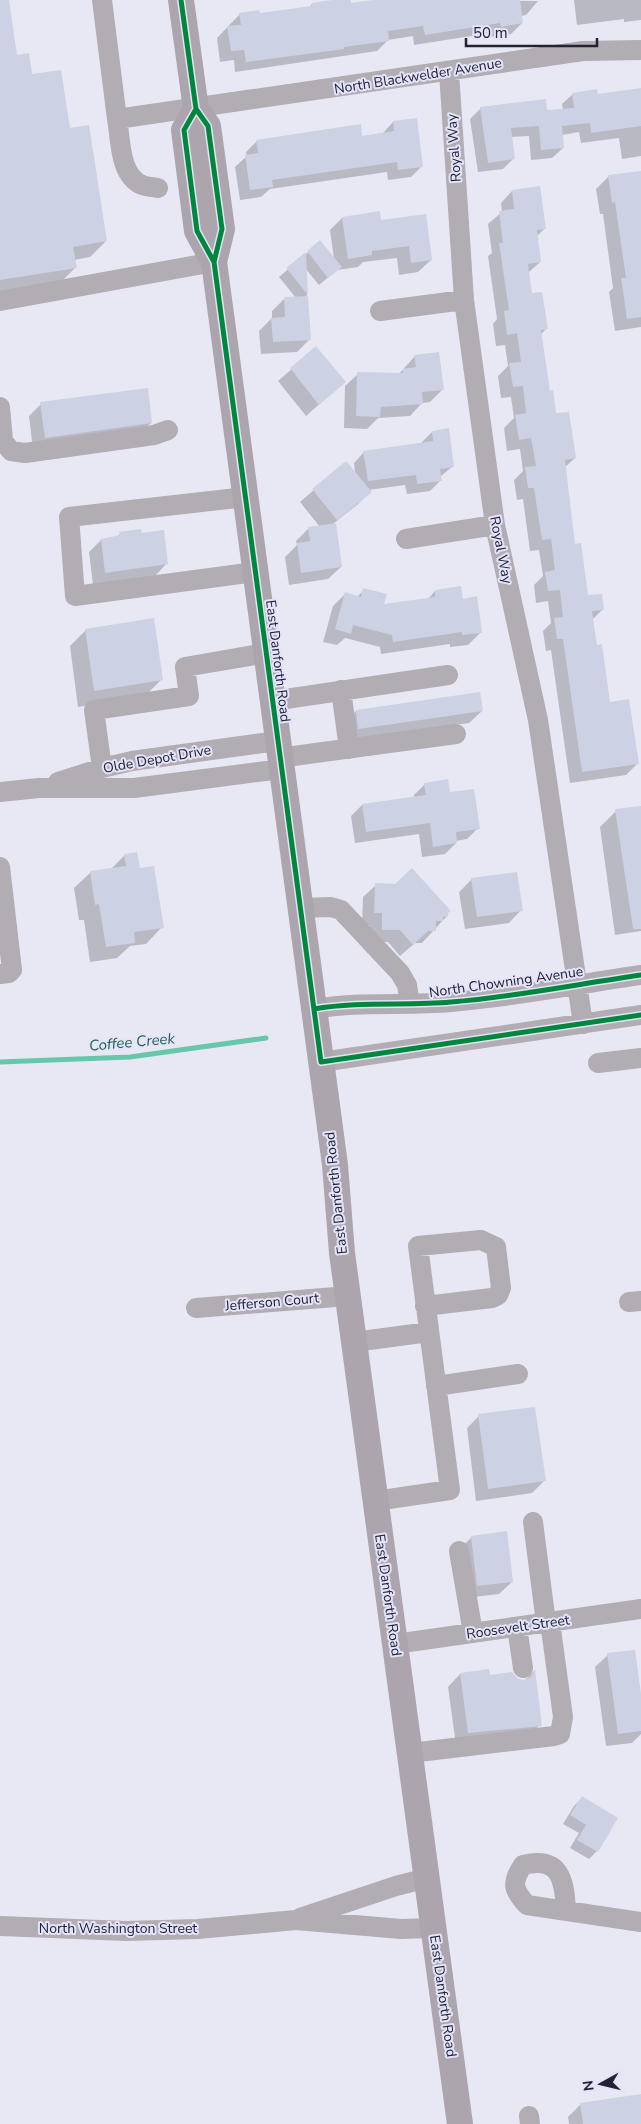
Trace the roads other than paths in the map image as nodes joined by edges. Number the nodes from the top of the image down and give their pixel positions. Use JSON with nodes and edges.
{"nodes":[{"id":1,"x":102,"y":0,"type":"edge"},
{"id":2,"x":181,"y":0,"type":"edge"},
{"id":3,"x":641,"y":50,"type":"edge"},
{"id":4,"x":449,"y":72,"type":"junction"},
{"id":5,"x":196,"y":109,"type":"junction"},
{"id":6,"x":117,"y":119,"type":"junction"},
{"id":7,"x":158,"y":188,"type":"dead end"},
{"id":8,"x":214,"y":262,"type":"junction"},
{"id":9,"x":464,"y":300,"type":"junction"},
{"id":10,"x":0,"y":301,"type":"edge"},
{"id":11,"x":380,"y":311,"type":"dead end"},
{"id":12,"x":0,"y":407,"type":"edge"},
{"id":13,"x":168,"y":430,"type":"dead end"},
{"id":14,"x":246,"y":497,"type":"junction"},
{"id":15,"x":495,"y":525,"type":"junction"},
{"id":16,"x":406,"y":539,"type":"dead end"},
{"id":17,"x":255,"y":572,"type":"junction"},
{"id":18,"x":266,"y":653,"type":"junction"},
{"id":19,"x":448,"y":675,"type":"dead end"},
{"id":20,"x":341,"y":690,"type":"junction"},
{"id":21,"x":272,"y":701,"type":"junction"},
{"id":22,"x":456,"y":734,"type":"dead end"},
{"id":23,"x":349,"y":749,"type":"junction"},
{"id":24,"x":279,"y":756,"type":"junction"},
{"id":25,"x":102,"y":768,"type":"junction"},
{"id":26,"x":39,"y":788,"type":"junction"},
{"id":27,"x":0,"y":792,"type":"edge"},
{"id":28,"x":0,"y":867,"type":"edge"},
{"id":29,"x":300,"y":908,"type":"junction"},
{"id":30,"x":0,"y":974,"type":"edge"},
{"id":31,"x":641,"y":974,"type":"edge"},
{"id":32,"x":577,"y":984,"type":"junction"},
{"id":33,"x":410,"y":1004,"type":"junction"},
{"id":34,"x":314,"y":1009,"type":"junction"},
{"id":35,"x":641,"y":1015,"type":"edge"},
{"id":36,"x":583,"y":1024,"type":"junction"},
{"id":37,"x":641,"y":1058,"type":"edge"},
{"id":38,"x":321,"y":1062,"type":"junction"},
{"id":39,"x":598,"y":1063,"type":"dead end"},
{"id":40,"x":348,"y":1296,"type":"junction"},
{"id":41,"x":425,"y":1306,"type":"junction"},
{"id":42,"x":196,"y":1308,"type":"dead end"},
{"id":43,"x":429,"y":1332,"type":"junction"},
{"id":44,"x":354,"y":1342,"type":"junction"},
{"id":45,"x":518,"y":1374,"type":"dead end"},
{"id":46,"x":436,"y":1386,"type":"junction"},
{"id":47,"x":375,"y":1501,"type":"junction"},
{"id":48,"x":533,"y":1522,"type":"dead end"},
{"id":49,"x":459,"y":1551,"type":"dead end"},
{"id":50,"x":641,"y":1610,"type":"edge"},
{"id":51,"x":548,"y":1622,"type":"junction"},
{"id":52,"x":518,"y":1627,"type":"junction"},
{"id":53,"x":473,"y":1633,"type":"junction"},
{"id":54,"x":395,"y":1644,"type":"junction"},
{"id":55,"x":523,"y":1668,"type":"dead end"},
{"id":56,"x":410,"y":1753,"type":"junction"},
{"id":57,"x":427,"y":1878,"type":"junction"},
{"id":58,"x":566,"y":1909,"type":"dead end"},
{"id":59,"x":296,"y":1920,"type":"junction"},
{"id":60,"x":641,"y":1922,"type":"edge"},
{"id":61,"x":0,"y":1926,"type":"edge"},
{"id":62,"x":434,"y":1928,"type":"junction"},
{"id":63,"x":460,"y":2124,"type":"edge"}],
"edges":[{"from":1,"to":6,"type":"street"},
{"from":2,"to":5,"type":"main road"},
{"from":3,"to":4,"type":"street","name":"North Blackwelder Avenue"},
{"from":4,"to":5,"type":"street","name":"North Blackwelder Avenue"},
{"from":4,"to":9,"type":"street","name":"Royal Way"},
{"from":5,"to":6,"type":"street","name":"North Blackwelder Avenue"},
{"from":5,"to":8,"type":"main road","name":"East Danforth Road"},
{"from":6,"to":7,"type":"street"},
{"from":8,"to":10,"type":"street"},
{"from":8,"to":14,"type":"main road","name":"East Danforth Road"},
{"from":9,"to":11,"type":"street"},
{"from":9,"to":15,"type":"street","name":"Royal Way"},
{"from":12,"to":13,"type":"street"},
{"from":14,"to":17,"type":"main road","name":"East Danforth Road"},
{"from":14,"to":17,"type":"street"},
{"from":15,"to":16,"type":"street"},
{"from":15,"to":32,"type":"street","name":"Royal Way"},
{"from":17,"to":18,"type":"main road","name":"East Danforth Road"},
{"from":18,"to":21,"type":"main road","name":"East Danforth Road"},
{"from":18,"to":25,"type":"street"},
{"from":19,"to":20,"type":"street"},
{"from":20,"to":21,"type":"street"},
{"from":20,"to":23,"type":"street"},
{"from":21,"to":24,"type":"main road","name":"East Danforth Road"},
{"from":22,"to":23,"type":"street"},
{"from":23,"to":24,"type":"street"},
{"from":24,"to":25,"type":"street","name":"Olde Depot Drive"},
{"from":24,"to":26,"type":"street","name":"Olde Depot Drive"},
{"from":24,"to":29,"type":"main road","name":"East Danforth Road"},
{"from":25,"to":26,"type":"street","name":"Olde Depot Drive"},
{"from":26,"to":27,"type":"street","name":"Olde Depot Drive"},
{"from":28,"to":30,"type":"street"},
{"from":29,"to":33,"type":"street"},
{"from":29,"to":34,"type":"main road","name":"East Danforth Road"},
{"from":31,"to":32,"type":"street","name":"North Chowning Avenue"},
{"from":32,"to":33,"type":"street","name":"North Chowning Avenue"},
{"from":32,"to":36,"type":"street","name":"Royal Way"},
{"from":33,"to":34,"type":"street","name":"North Chowning Avenue"},
{"from":34,"to":38,"type":"main road","name":"East Danforth Road"},
{"from":35,"to":36,"type":"street"},
{"from":36,"to":38,"type":"street"},
{"from":37,"to":39,"type":"street"},
{"from":38,"to":40,"type":"main road","name":"East Danforth Road"},
{"from":40,"to":42,"type":"street","name":"Jefferson Court"},
{"from":40,"to":44,"type":"main road","name":"East Danforth Road"},
{"from":41,"to":41,"type":"street"},
{"from":41,"to":43,"type":"street"},
{"from":43,"to":44,"type":"street"},
{"from":43,"to":46,"type":"street"},
{"from":44,"to":47,"type":"main road","name":"East Danforth Road"},
{"from":45,"to":46,"type":"street"},
{"from":46,"to":47,"type":"street"},
{"from":47,"to":54,"type":"main road","name":"East Danforth Road"},
{"from":48,"to":51,"type":"street"},
{"from":49,"to":53,"type":"street"},
{"from":50,"to":51,"type":"street","name":"Roosevelt Street"},
{"from":51,"to":52,"type":"street","name":"Roosevelt Street"},
{"from":51,"to":56,"type":"street"},
{"from":52,"to":53,"type":"street","name":"Roosevelt Street"},
{"from":52,"to":55,"type":"street"},
{"from":53,"to":54,"type":"street","name":"Roosevelt Street"},
{"from":54,"to":56,"type":"main road","name":"East Danforth Road"},
{"from":56,"to":57,"type":"main road","name":"East Danforth Road"},
{"from":57,"to":59,"type":"street","name":"North Washington Street"},
{"from":57,"to":62,"type":"main road","name":"East Danforth Road"},
{"from":58,"to":60,"type":"street"},
{"from":59,"to":61,"type":"street","name":"North Washington Street"},
{"from":59,"to":62,"type":"street","name":"North Washington Street"},
{"from":62,"to":63,"type":"main road","name":"East Danforth Road"}]}
